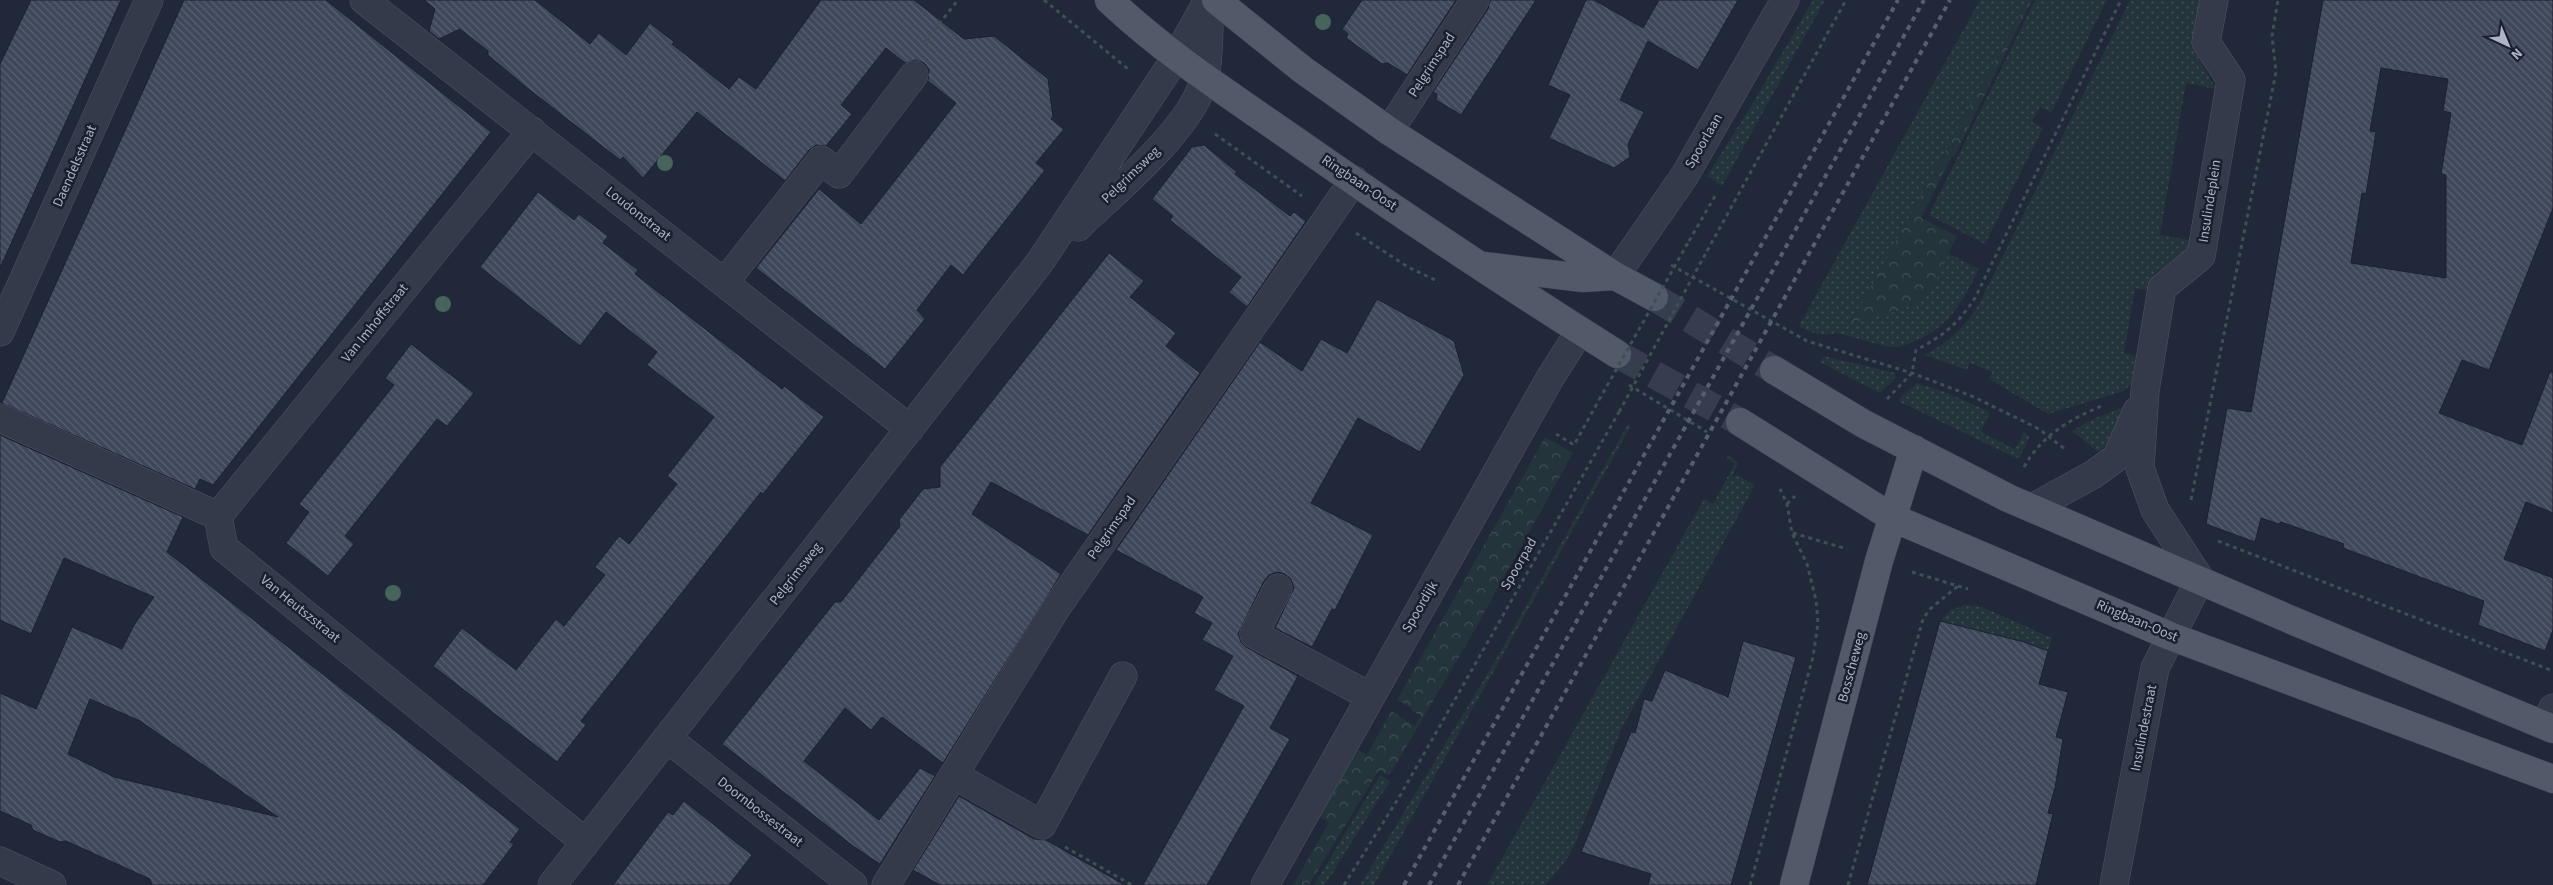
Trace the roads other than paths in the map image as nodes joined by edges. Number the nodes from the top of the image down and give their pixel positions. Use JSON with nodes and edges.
{"nodes":[{"id":1,"x":149,"y":0,"type":"edge"},
{"id":2,"x":364,"y":0,"type":"edge"},
{"id":3,"x":1109,"y":0,"type":"edge"},
{"id":4,"x":1209,"y":0,"type":"edge"},
{"id":5,"x":1216,"y":0,"type":"edge"},
{"id":6,"x":1475,"y":0,"type":"edge"},
{"id":7,"x":1785,"y":0,"type":"edge"},
{"id":8,"x":2214,"y":0,"type":"edge"},
{"id":9,"x":1176,"y":56,"type":"junction"},
{"id":10,"x":914,"y":75,"type":"road end"},
{"id":11,"x":1205,"y":77,"type":"junction"},
{"id":12,"x":532,"y":131,"type":"junction"},
{"id":13,"x":1389,"y":131,"type":"junction"},
{"id":14,"x":1354,"y":180,"type":"junction"},
{"id":15,"x":1040,"y":262,"type":"junction"},
{"id":16,"x":1480,"y":265,"type":"junction"},
{"id":17,"x":1615,"y":276,"type":"junction"},
{"id":18,"x":724,"y":283,"type":"junction"},
{"id":19,"x":1654,"y":297,"type":"tunnel mouth"},
{"id":20,"x":1580,"y":331,"type":"junction"},
{"id":21,"x":0,"y":332,"type":"edge"},
{"id":22,"x":1617,"y":354,"type":"tunnel mouth"},
{"id":23,"x":1774,"y":370,"type":"tunnel mouth"},
{"id":24,"x":2145,"y":391,"type":"junction"},
{"id":25,"x":0,"y":418,"type":"edge"},
{"id":26,"x":1740,"y":422,"type":"tunnel mouth"},
{"id":27,"x":910,"y":429,"type":"junction"},
{"id":28,"x":1914,"y":449,"type":"junction"},
{"id":29,"x":2032,"y":508,"type":"junction"},
{"id":30,"x":218,"y":516,"type":"junction"},
{"id":31,"x":1893,"y":518,"type":"junction"},
{"id":32,"x":2200,"y":579,"type":"junction"},
{"id":33,"x":1278,"y":588,"type":"dead end"},
{"id":34,"x":2170,"y":636,"type":"junction"},
{"id":35,"x":1123,"y":676,"type":"dead end"},
{"id":36,"x":1369,"y":696,"type":"junction"},
{"id":37,"x":2550,"y":721,"type":"edge"},
{"id":38,"x":667,"y":738,"type":"junction"},
{"id":39,"x":954,"y":775,"type":"junction"},
{"id":40,"x":2553,"y":779,"type":"edge"},
{"id":41,"x":585,"y":842,"type":"junction"},
{"id":42,"x":0,"y":861,"type":"edge"},
{"id":43,"x":52,"y":885,"type":"edge"},
{"id":44,"x":552,"y":885,"type":"edge"},
{"id":45,"x":853,"y":885,"type":"edge"},
{"id":46,"x":886,"y":885,"type":"edge"},
{"id":47,"x":1265,"y":885,"type":"edge"},
{"id":48,"x":1794,"y":885,"type":"edge"},
{"id":49,"x":2114,"y":885,"type":"edge"}],
"edges":[{"from":1,"to":21,"type":"street","name":"Daendelsstraat"},
{"from":2,"to":12,"type":"street","name":"Loudonstraat"},
{"from":3,"to":9,"type":"main road","name":"Ringbaan-Oost"},
{"from":4,"to":9,"type":"street","name":"Pelgrimsweg"},
{"from":4,"to":11,"type":"street"},
{"from":5,"to":13,"type":"main road"},
{"from":6,"to":13,"type":"street","name":"Pelgrimspad"},
{"from":7,"to":17,"type":"street","name":"Spoorlaan"},
{"from":8,"to":24,"type":"street","name":"Insulindeplein"},
{"from":9,"to":11,"type":"main road","name":"Ringbaan-Oost"},
{"from":9,"to":15,"type":"street","name":"Pelgrimsweg"},
{"from":10,"to":18,"type":"street"},
{"from":11,"to":14,"type":"main road","name":"Ringbaan-Oost"},
{"from":11,"to":15,"type":"street","name":"Pelgrimsweg"},
{"from":12,"to":18,"type":"street","name":"Loudonstraat"},
{"from":12,"to":30,"type":"street","name":"Van Imhoffstraat"},
{"from":13,"to":17,"type":"main road"},
{"from":14,"to":16,"type":"main road","name":"Ringbaan-Oost"},
{"from":14,"to":39,"type":"street","name":"Pelgrimspad"},
{"from":15,"to":27,"type":"street","name":"Pelgrimsweg"},
{"from":16,"to":17,"type":"main road"},
{"from":16,"to":20,"type":"main road","name":"Ringbaan-Oost"},
{"from":17,"to":19,"type":"main road"},
{"from":18,"to":27,"type":"street","name":"Loudonstraat"},
{"from":20,"to":22,"type":"main road","name":"Ringbaan-Oost"},
{"from":20,"to":36,"type":"street","name":"Spoordijk"},
{"from":23,"to":28,"type":"main road"},
{"from":24,"to":29,"type":"street","name":"Insulindeplein"},
{"from":24,"to":32,"type":"street","name":"Insulindeplein"},
{"from":25,"to":30,"type":"street"},
{"from":26,"to":31,"type":"main road","name":"Ringbaan-Oost"},
{"from":27,"to":38,"type":"street","name":"Pelgrimsweg"},
{"from":28,"to":29,"type":"main road"},
{"from":28,"to":31,"type":"main road","name":"Bosscheweg"},
{"from":29,"to":32,"type":"main road"},
{"from":30,"to":41,"type":"street","name":"Van Heutszstraat"},
{"from":31,"to":34,"type":"main road","name":"Ringbaan-Oost"},
{"from":31,"to":48,"type":"main road","name":"Bosscheweg"},
{"from":32,"to":34,"type":"street","name":"Insulindestraat"},
{"from":32,"to":37,"type":"main road"},
{"from":33,"to":36,"type":"street"},
{"from":34,"to":40,"type":"main road","name":"Ringbaan-Oost"},
{"from":34,"to":49,"type":"street","name":"Insulindestraat"},
{"from":35,"to":39,"type":"street"},
{"from":36,"to":47,"type":"street","name":"Spoordijk"},
{"from":38,"to":41,"type":"street","name":"Pelgrimsweg"},
{"from":38,"to":45,"type":"street","name":"Doornbossestraat"},
{"from":39,"to":46,"type":"street","name":"Pelgrimspad"},
{"from":41,"to":44,"type":"street","name":"Pelgrimsweg"},
{"from":42,"to":43,"type":"street"}]}
